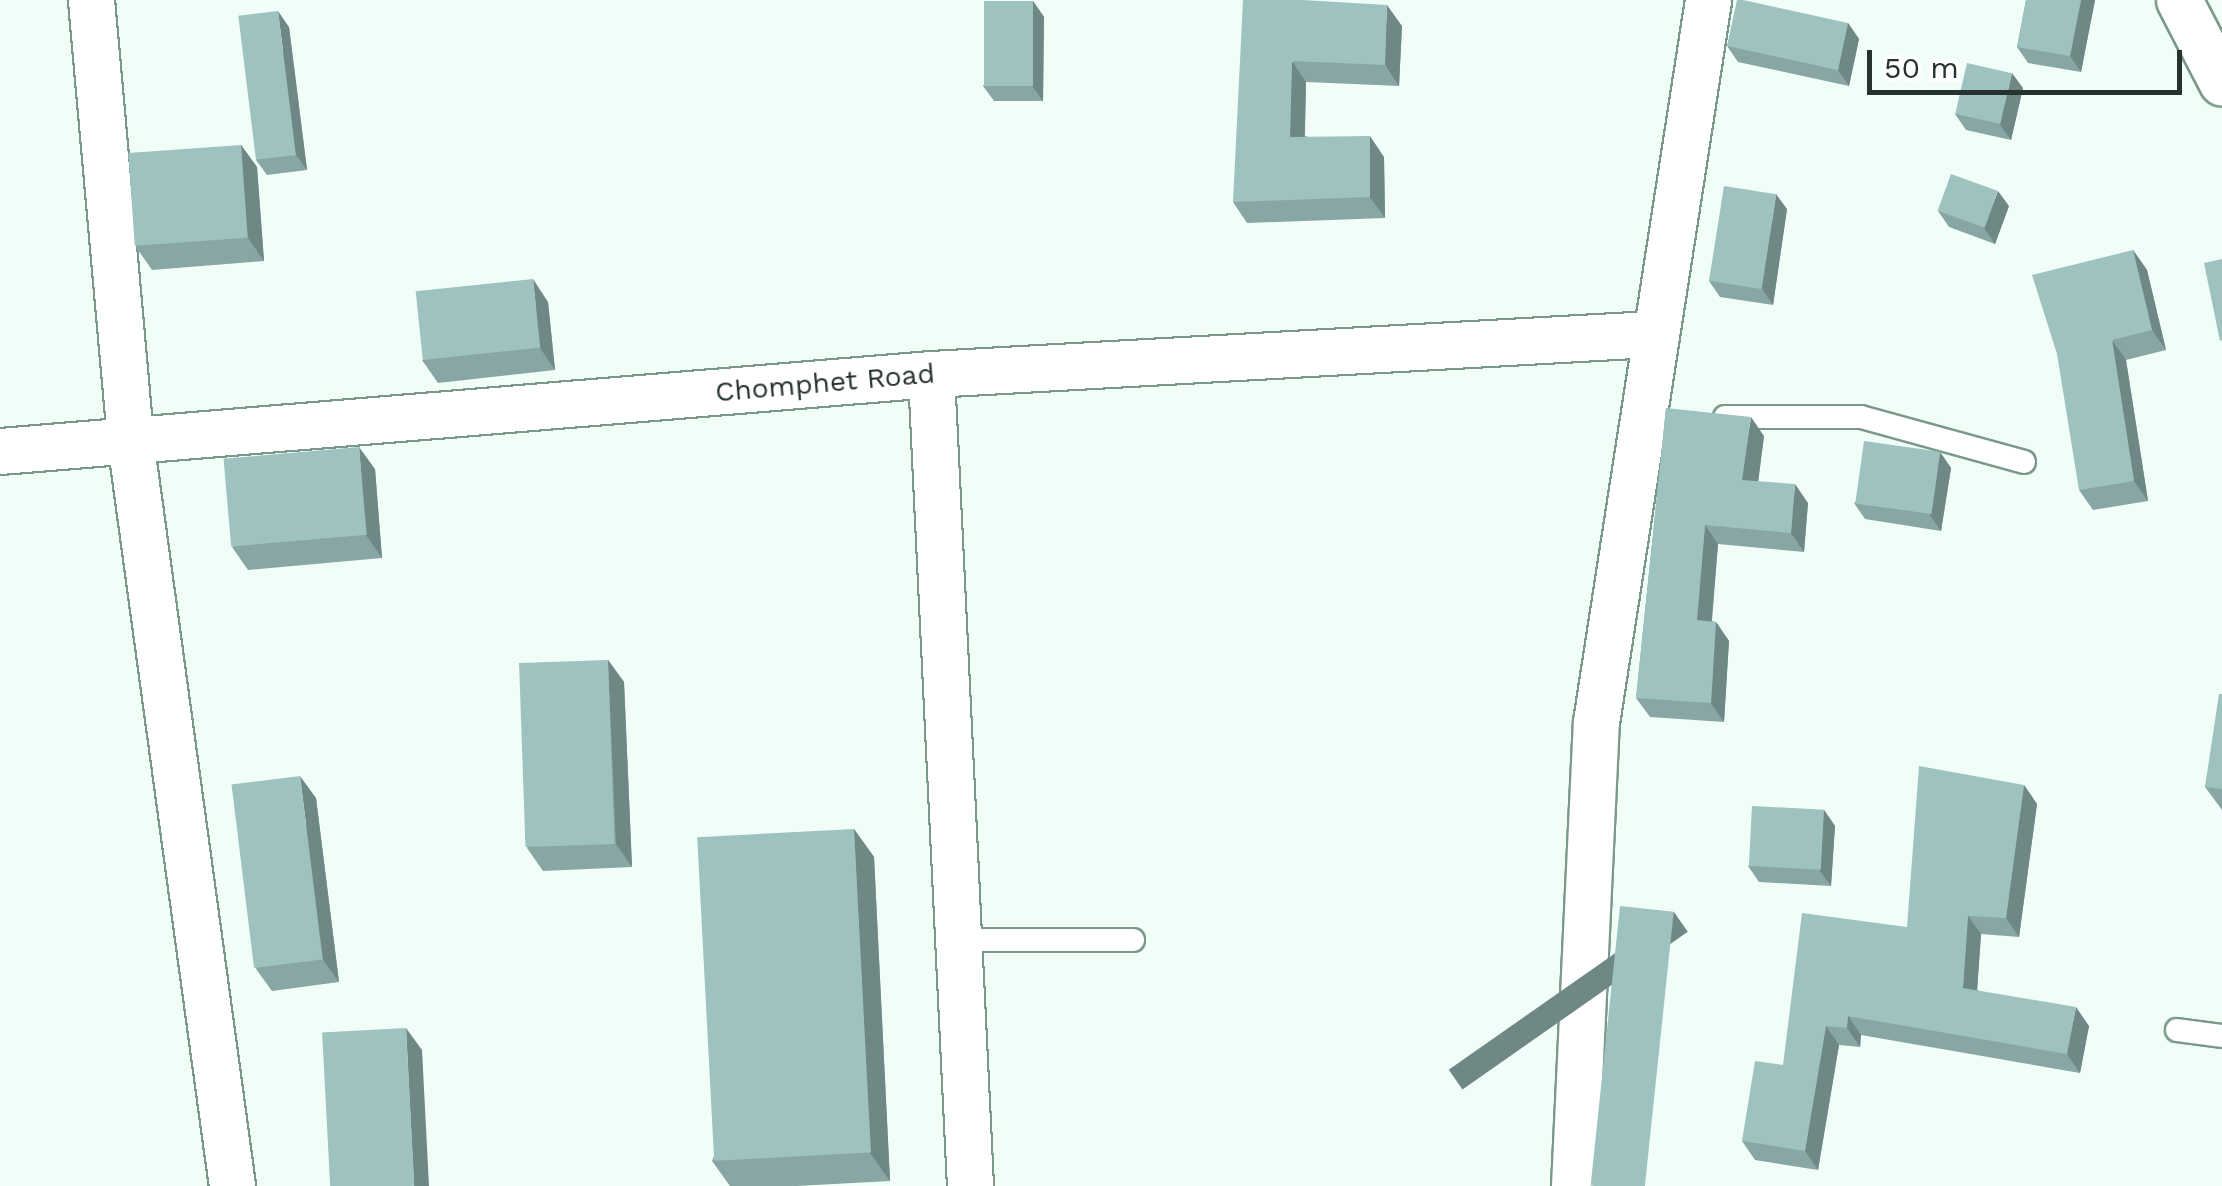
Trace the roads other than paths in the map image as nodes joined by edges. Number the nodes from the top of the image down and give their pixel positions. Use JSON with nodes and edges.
{"nodes":[{"id":1,"x":91,"y":0,"type":"edge"},
{"id":2,"x":1708,"y":0,"type":"edge"},
{"id":3,"x":2179,"y":0,"type":"edge"},
{"id":4,"x":2222,"y":83,"type":"edge"},
{"id":5,"x":1650,"y":334,"type":"junction"},
{"id":6,"x":931,"y":374,"type":"junction"},
{"id":7,"x":1672,"y":411,"type":"junction"},
{"id":8,"x":130,"y":440,"type":"junction"},
{"id":9,"x":0,"y":451,"type":"edge"},
{"id":10,"x":2024,"y":462,"type":"dead end"},
{"id":11,"x":958,"y":940,"type":"junction"},
{"id":12,"x":1133,"y":940,"type":"dead end"},
{"id":13,"x":2177,"y":1030,"type":"dead end"},
{"id":14,"x":2222,"y":1036,"type":"edge"},
{"id":15,"x":232,"y":1186,"type":"edge"},
{"id":16,"x":970,"y":1186,"type":"edge"},
{"id":17,"x":1574,"y":1186,"type":"edge"}],
"edges":[{"from":1,"to":8,"type":"street"},
{"from":2,"to":5,"type":"street"},
{"from":3,"to":4,"type":"street"},
{"from":5,"to":6,"type":"street","name":"Chomphet Road"},
{"from":5,"to":7,"type":"street"},
{"from":6,"to":8,"type":"street","name":"Chomphet Road"},
{"from":6,"to":11,"type":"street"},
{"from":7,"to":10,"type":"lane"},
{"from":7,"to":17,"type":"street"},
{"from":8,"to":9,"type":"street","name":"Chomphet Road"},
{"from":8,"to":15,"type":"street"},
{"from":11,"to":12,"type":"lane"},
{"from":11,"to":16,"type":"street"},
{"from":13,"to":14,"type":"lane"}]}
